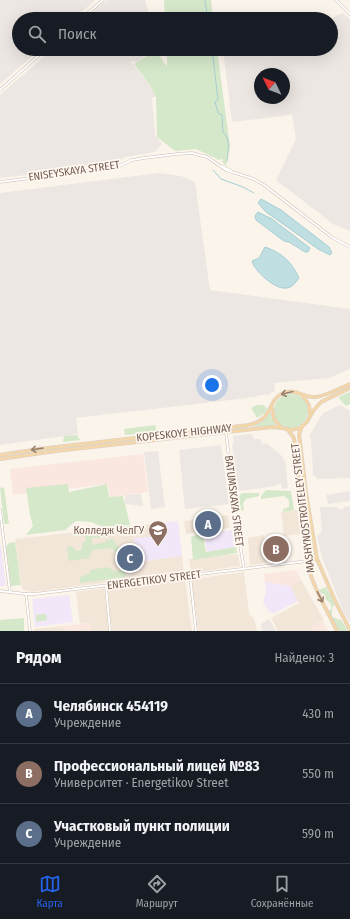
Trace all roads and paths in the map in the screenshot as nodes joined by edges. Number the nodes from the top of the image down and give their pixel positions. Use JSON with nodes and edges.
{"nodes":[{"id":1,"x":102,"y":0,"type":"edge"},
{"id":2,"x":336,"y":0,"type":"edge"},
{"id":3,"x":89,"y":12,"type":"edge"},
{"id":4,"x":350,"y":14,"type":"edge"},
{"id":5,"x":38,"y":56,"type":"edge"},
{"id":6,"x":0,"y":90,"type":"edge"},
{"id":7,"x":0,"y":182,"type":"edge"},
{"id":8,"x":350,"y":247,"type":"edge"},
{"id":9,"x":350,"y":384,"type":"edge"},
{"id":10,"x":350,"y":388,"type":"edge"},
{"id":11,"x":303,"y":396,"type":"junction"},
{"id":12,"x":274,"y":403,"type":"junction"},
{"id":13,"x":310,"y":416,"type":"junction"},
{"id":14,"x":302,"y":426,"type":"junction"},
{"id":15,"x":282,"y":428,"type":"junction"},
{"id":16,"x":288,"y":430,"type":"junction"},
{"id":17,"x":226,"y":432,"type":"junction"},
{"id":18,"x":0,"y":455,"type":"edge"},
{"id":19,"x":0,"y":459,"type":"edge"},
{"id":20,"x":300,"y":493,"type":"junction"},
{"id":21,"x":306,"y":493,"type":"junction"},
{"id":22,"x":0,"y":510,"type":"edge"},
{"id":23,"x":317,"y":559,"type":"junction"},
{"id":24,"x":307,"y":561,"type":"junction"},
{"id":25,"x":244,"y":569,"type":"junction"},
{"id":26,"x":190,"y":575,"type":"junction"},
{"id":27,"x":106,"y":586,"type":"junction"},
{"id":28,"x":0,"y":590,"type":"edge"},
{"id":29,"x":10,"y":592,"type":"junction"},
{"id":30,"x":26,"y":594,"type":"junction"},
{"id":31,"x":350,"y":630,"type":"edge"},
{"id":32,"x":30,"y":631,"type":"edge"},
{"id":33,"x":110,"y":631,"type":"edge"},
{"id":34,"x":196,"y":631,"type":"edge"},
{"id":35,"x":337,"y":631,"type":"edge"}],
"edges":[{"from":1,"to":3,"type":"street"},
{"from":2,"to":4,"type":"street"},
{"from":5,"to":6,"type":"street"},
{"from":7,"to":8,"type":"street","name":"ENISEYSKAYA STREET"},
{"from":9,"to":11,"type":"main road","name":"KOPESKOYE HIGHWAY"},
{"from":10,"to":13,"type":"main road"},
{"from":11,"to":12,"type":"main road","name":"KOPESKOYE HIGHWAY","one_way":true},
{"from":11,"to":13,"type":"main road"},
{"from":12,"to":15,"type":"main road"},
{"from":12,"to":18,"type":"main road","name":"KOPESKOYE HIGHWAY","one_way":true},
{"from":13,"to":14,"type":"main road"},
{"from":14,"to":16,"type":"main road"},
{"from":14,"to":21,"type":"main road","name":"MASHYNOSTROITELEY STREET"},
{"from":15,"to":16,"type":"main road","name":"KOPESKOYE HIGHWAY"},
{"from":15,"to":17,"type":"main road","name":"KOPESKOYE HIGHWAY"},
{"from":16,"to":20,"type":"main road","name":"MASHYNOSTROITELEY STREET"},
{"from":17,"to":19,"type":"main road","name":"KOPESKOYE HIGHWAY"},
{"from":17,"to":25,"type":"street","name":"BATUMSKAYA STREET"},
{"from":20,"to":21,"type":"main road"},
{"from":20,"to":24,"type":"main road","name":"MASHYNOSTROITELEY STREET"},
{"from":21,"to":23,"type":"main road","name":"MASHYNOSTROITELEY STREET"},
{"from":22,"to":29,"type":"street"},
{"from":23,"to":24,"type":"main road"},
{"from":23,"to":31,"type":"main road","name":"MASHYNOSTROITELEY STREET"},
{"from":24,"to":25,"type":"street","name":"ENERGETIKOV STREET"},
{"from":24,"to":35,"type":"main road","name":"MASHYNOSTROITELEY STREET","one_way":true},
{"from":25,"to":26,"type":"street","name":"ENERGETIKOV STREET"},
{"from":26,"to":27,"type":"street","name":"ENERGETIKOV STREET"},
{"from":26,"to":34,"type":"street"},
{"from":27,"to":30,"type":"street","name":"ENERGETIKOV STREET"},
{"from":27,"to":33,"type":"street"},
{"from":28,"to":29,"type":"street","name":"ENERGETIKOV STREET"},
{"from":29,"to":30,"type":"street","name":"ENERGETIKOV STREET"},
{"from":30,"to":32,"type":"street"}]}
